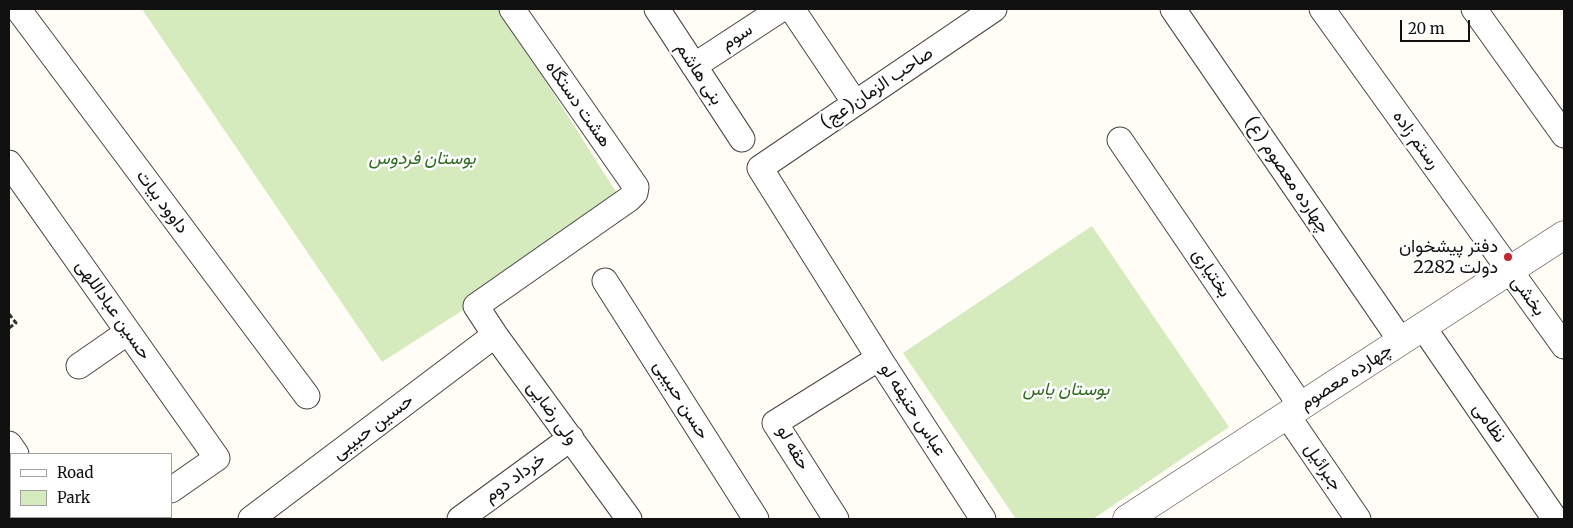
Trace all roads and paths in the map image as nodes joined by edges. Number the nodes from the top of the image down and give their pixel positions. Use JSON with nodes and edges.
{"nodes":[{"id":1,"x":18,"y":9,"type":"edge"},
{"id":2,"x":512,"y":9,"type":"edge"},
{"id":3,"x":656,"y":9,"type":"edge"},
{"id":4,"x":781,"y":9,"type":"edge"},
{"id":5,"x":792,"y":9,"type":"edge"},
{"id":6,"x":994,"y":9,"type":"edge"},
{"id":7,"x":1174,"y":9,"type":"edge"},
{"id":8,"x":1322,"y":9,"type":"edge"},
{"id":9,"x":1474,"y":9,"type":"edge"},
{"id":10,"x":694,"y":66,"type":"junction"},
{"id":11,"x":855,"y":103,"type":"junction"},
{"id":12,"x":1564,"y":135,"type":"edge"},
{"id":13,"x":742,"y":139,"type":"dead end"},
{"id":14,"x":1120,"y":140,"type":"dead end"},
{"id":15,"x":9,"y":163,"type":"edge"},
{"id":16,"x":1564,"y":235,"type":"edge"},
{"id":17,"x":1510,"y":270,"type":"junction"},
{"id":18,"x":605,"y":281,"type":"dead end"},
{"id":19,"x":476,"y":306,"type":"joint"},
{"id":20,"x":9,"y":314,"type":"edge"},
{"id":21,"x":9,"y":328,"type":"edge"},
{"id":22,"x":128,"y":332,"type":"junction"},
{"id":23,"x":1412,"y":334,"type":"junction"},
{"id":24,"x":495,"y":335,"type":"junction"},
{"id":25,"x":1564,"y":346,"type":"edge"},
{"id":26,"x":879,"y":358,"type":"junction"},
{"id":27,"x":79,"y":366,"type":"dead end"},
{"id":28,"x":821,"y":392,"type":"joint"},
{"id":29,"x":307,"y":396,"type":"dead end"},
{"id":30,"x":1294,"y":411,"type":"junction"},
{"id":31,"x":571,"y":438,"type":"junction"},
{"id":32,"x":172,"y":489,"type":"edge"},
{"id":33,"x":617,"y":514,"type":"edge"},
{"id":34,"x":251,"y":519,"type":"edge"},
{"id":35,"x":460,"y":519,"type":"edge"},
{"id":36,"x":756,"y":519,"type":"edge"},
{"id":37,"x":836,"y":519,"type":"edge"},
{"id":38,"x":983,"y":519,"type":"edge"},
{"id":39,"x":1127,"y":519,"type":"edge"},
{"id":40,"x":1358,"y":519,"type":"edge"},
{"id":41,"x":1555,"y":519,"type":"edge"}],
"edges":[{"from":1,"to":29,"type":"street","name":"داوود بیات"},
{"from":2,"to":19,"type":"street","name":"هشت دستگاه"},
{"from":3,"to":10,"type":"street","name":"بنی هاشم"},
{"from":4,"to":10,"type":"street","name":"سوم"},
{"from":5,"to":11,"type":"street"},
{"from":6,"to":11,"type":"street","name":"صاحب الزمان(عج)"},
{"from":7,"to":23,"type":"street","name":"چهارده معصوم (ع)"},
{"from":8,"to":17,"type":"street","name":"رستم زاده"},
{"from":9,"to":12,"type":"street"},
{"from":10,"to":13,"type":"street","name":"بنی هاشم"},
{"from":11,"to":26,"type":"street","name":"صاحب الزمان(عج)"},
{"from":14,"to":30,"type":"street","name":"بختیاری"},
{"from":15,"to":22,"type":"street","name":"حسین عباداللهی"},
{"from":16,"to":17,"type":"street","name":"چهارده معصوم"},
{"from":17,"to":23,"type":"street","name":"چهارده معصوم"},
{"from":17,"to":25,"type":"street","name":"بخشی"},
{"from":18,"to":36,"type":"street","name":"حسن حبیبی"},
{"from":19,"to":24,"type":"street","name":"ولی رضایی"},
{"from":20,"to":21,"type":"path"},
{"from":22,"to":27,"type":"street"},
{"from":22,"to":32,"type":"street","name":"حسین عباداللهی"},
{"from":23,"to":30,"type":"street","name":"چهارده معصوم"},
{"from":23,"to":41,"type":"street","name":"نظامی"},
{"from":24,"to":31,"type":"street","name":"ولی رضایی"},
{"from":24,"to":34,"type":"street","name":"حسین حبیبی"},
{"from":26,"to":28,"type":"street","name":"عباس حنیفه لو"},
{"from":26,"to":38,"type":"street","name":"عباس حنیفه لو"},
{"from":28,"to":37,"type":"street","name":"حقه لو"},
{"from":30,"to":39,"type":"street","name":"چهارده معصوم"},
{"from":30,"to":40,"type":"street","name":"جبرائیل"},
{"from":31,"to":33,"type":"street","name":"ولی رضایی"},
{"from":31,"to":35,"type":"street","name":"خرداد دوم"}]}
